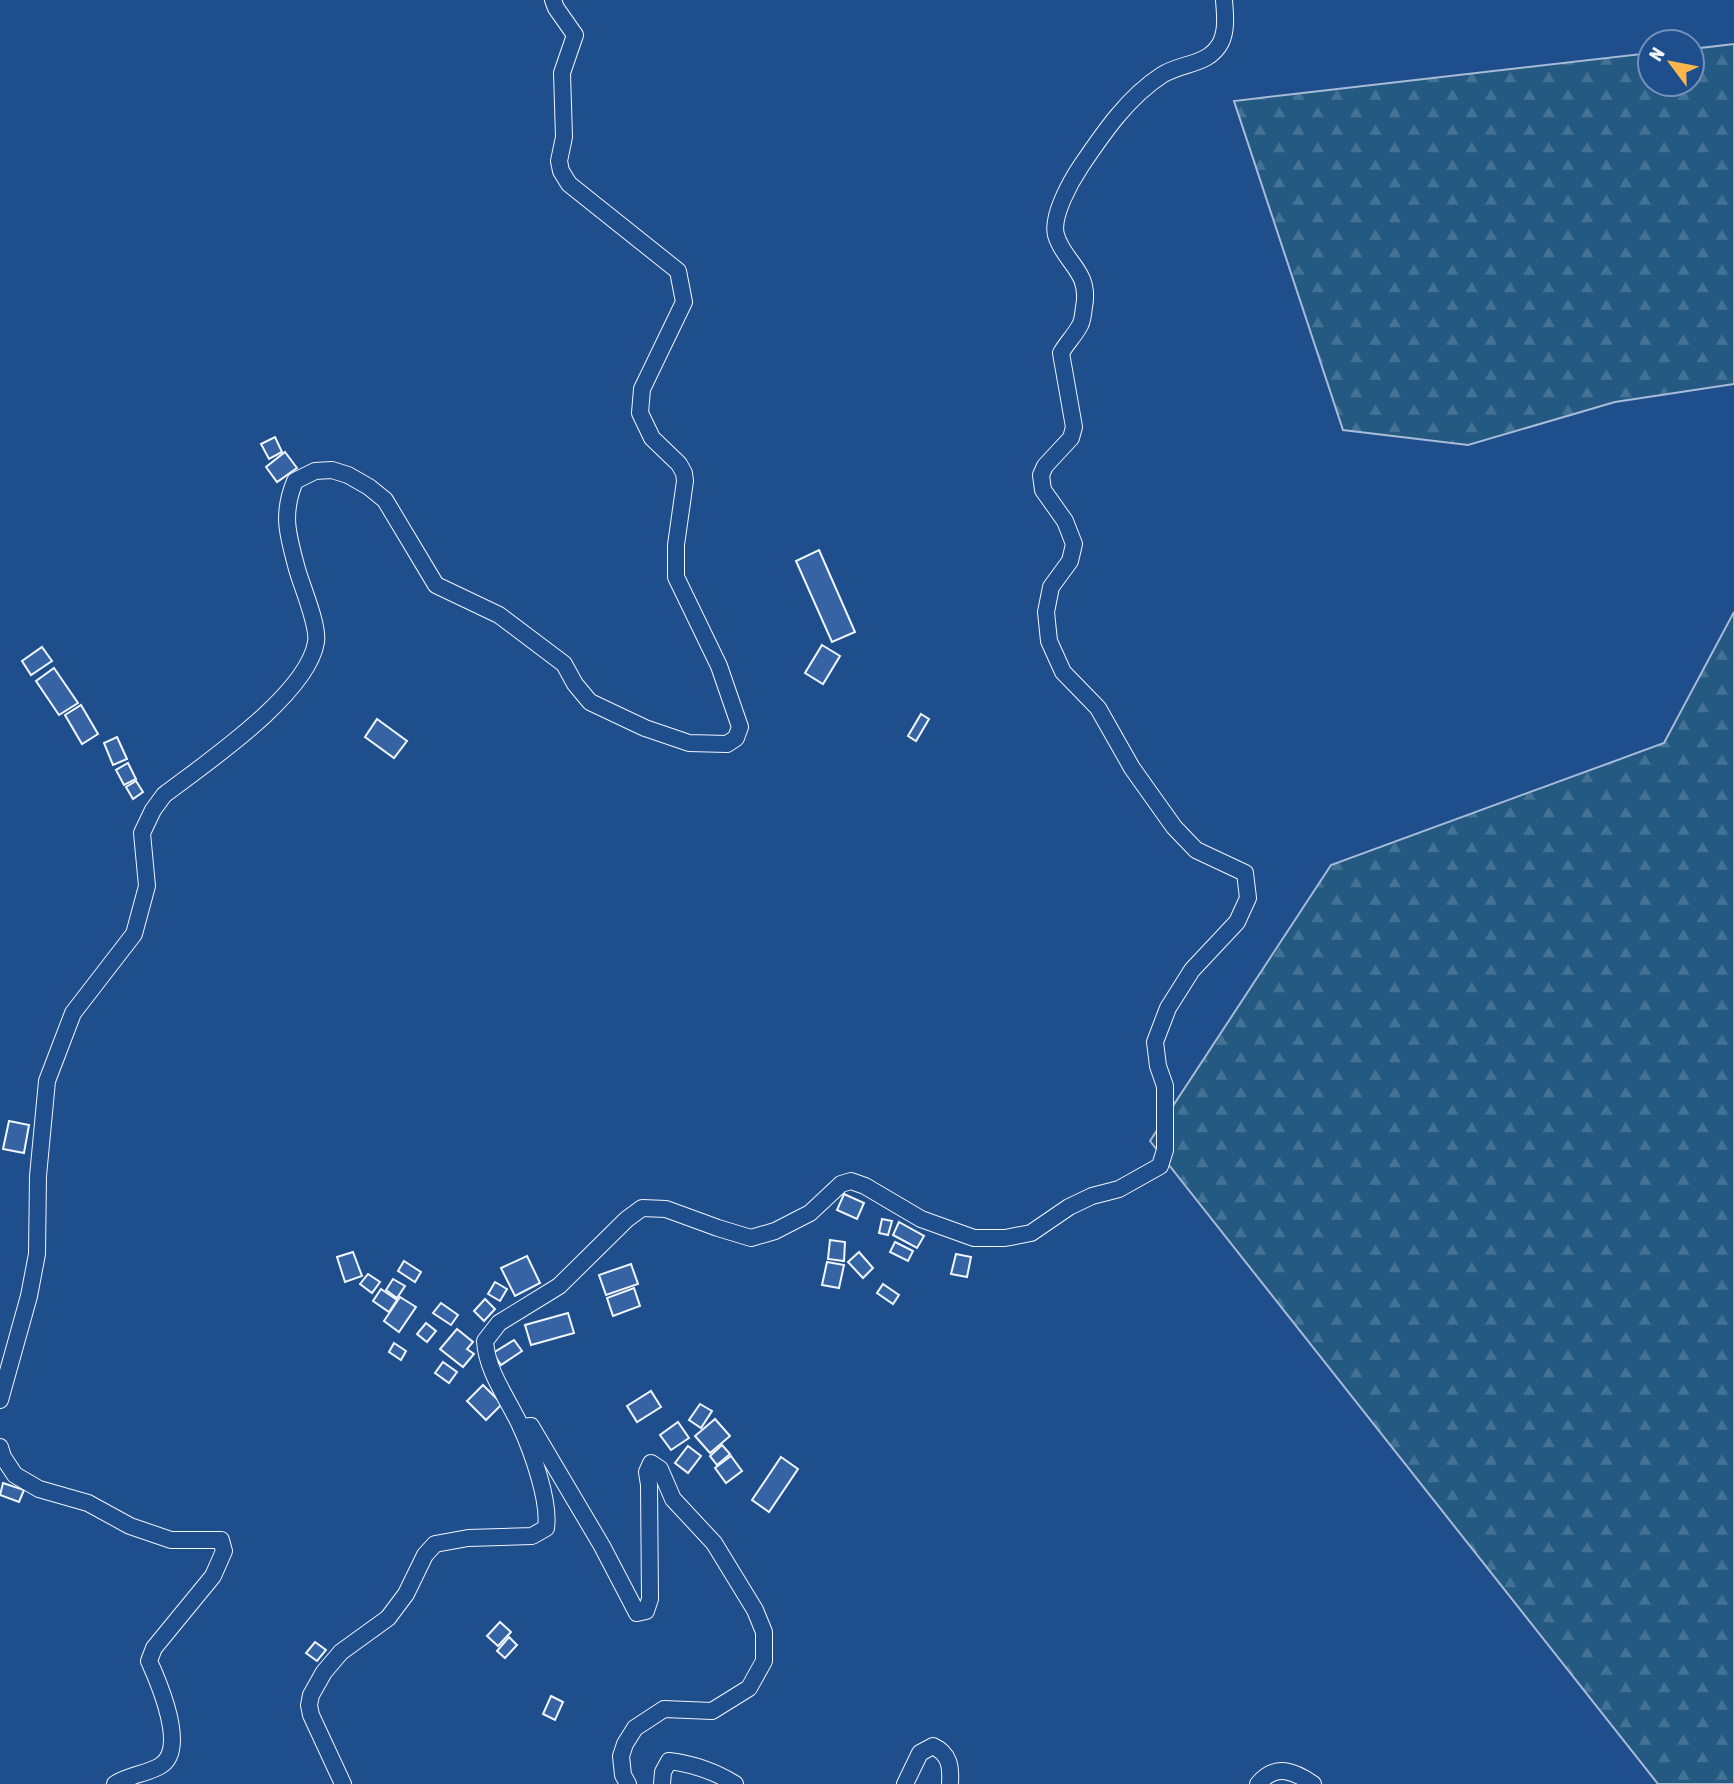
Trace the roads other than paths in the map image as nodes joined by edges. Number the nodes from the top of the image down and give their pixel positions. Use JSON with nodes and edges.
{"nodes":[{"id":1,"x":553,"y":0,"type":"edge"},
{"id":2,"x":1224,"y":0,"type":"edge"},
{"id":3,"x":0,"y":1400,"type":"edge"},
{"id":4,"x":521,"y":1427,"type":"junction"},
{"id":5,"x":0,"y":1447,"type":"edge"},
{"id":6,"x":115,"y":1784,"type":"edge"},
{"id":7,"x":343,"y":1784,"type":"edge"},
{"id":8,"x":628,"y":1784,"type":"edge"},
{"id":9,"x":662,"y":1784,"type":"edge"},
{"id":10,"x":735,"y":1784,"type":"edge"},
{"id":11,"x":905,"y":1784,"type":"edge"},
{"id":12,"x":950,"y":1784,"type":"edge"},
{"id":13,"x":1258,"y":1784,"type":"edge"},
{"id":14,"x":1313,"y":1784,"type":"edge"}],
"edges":[{"from":1,"to":3,"type":"street"},
{"from":2,"to":4,"type":"street"},
{"from":4,"to":7,"type":"street"},
{"from":4,"to":8,"type":"street"},
{"from":5,"to":6,"type":"street"},
{"from":9,"to":10,"type":"street"},
{"from":11,"to":12,"type":"street"},
{"from":13,"to":14,"type":"street"}]}
